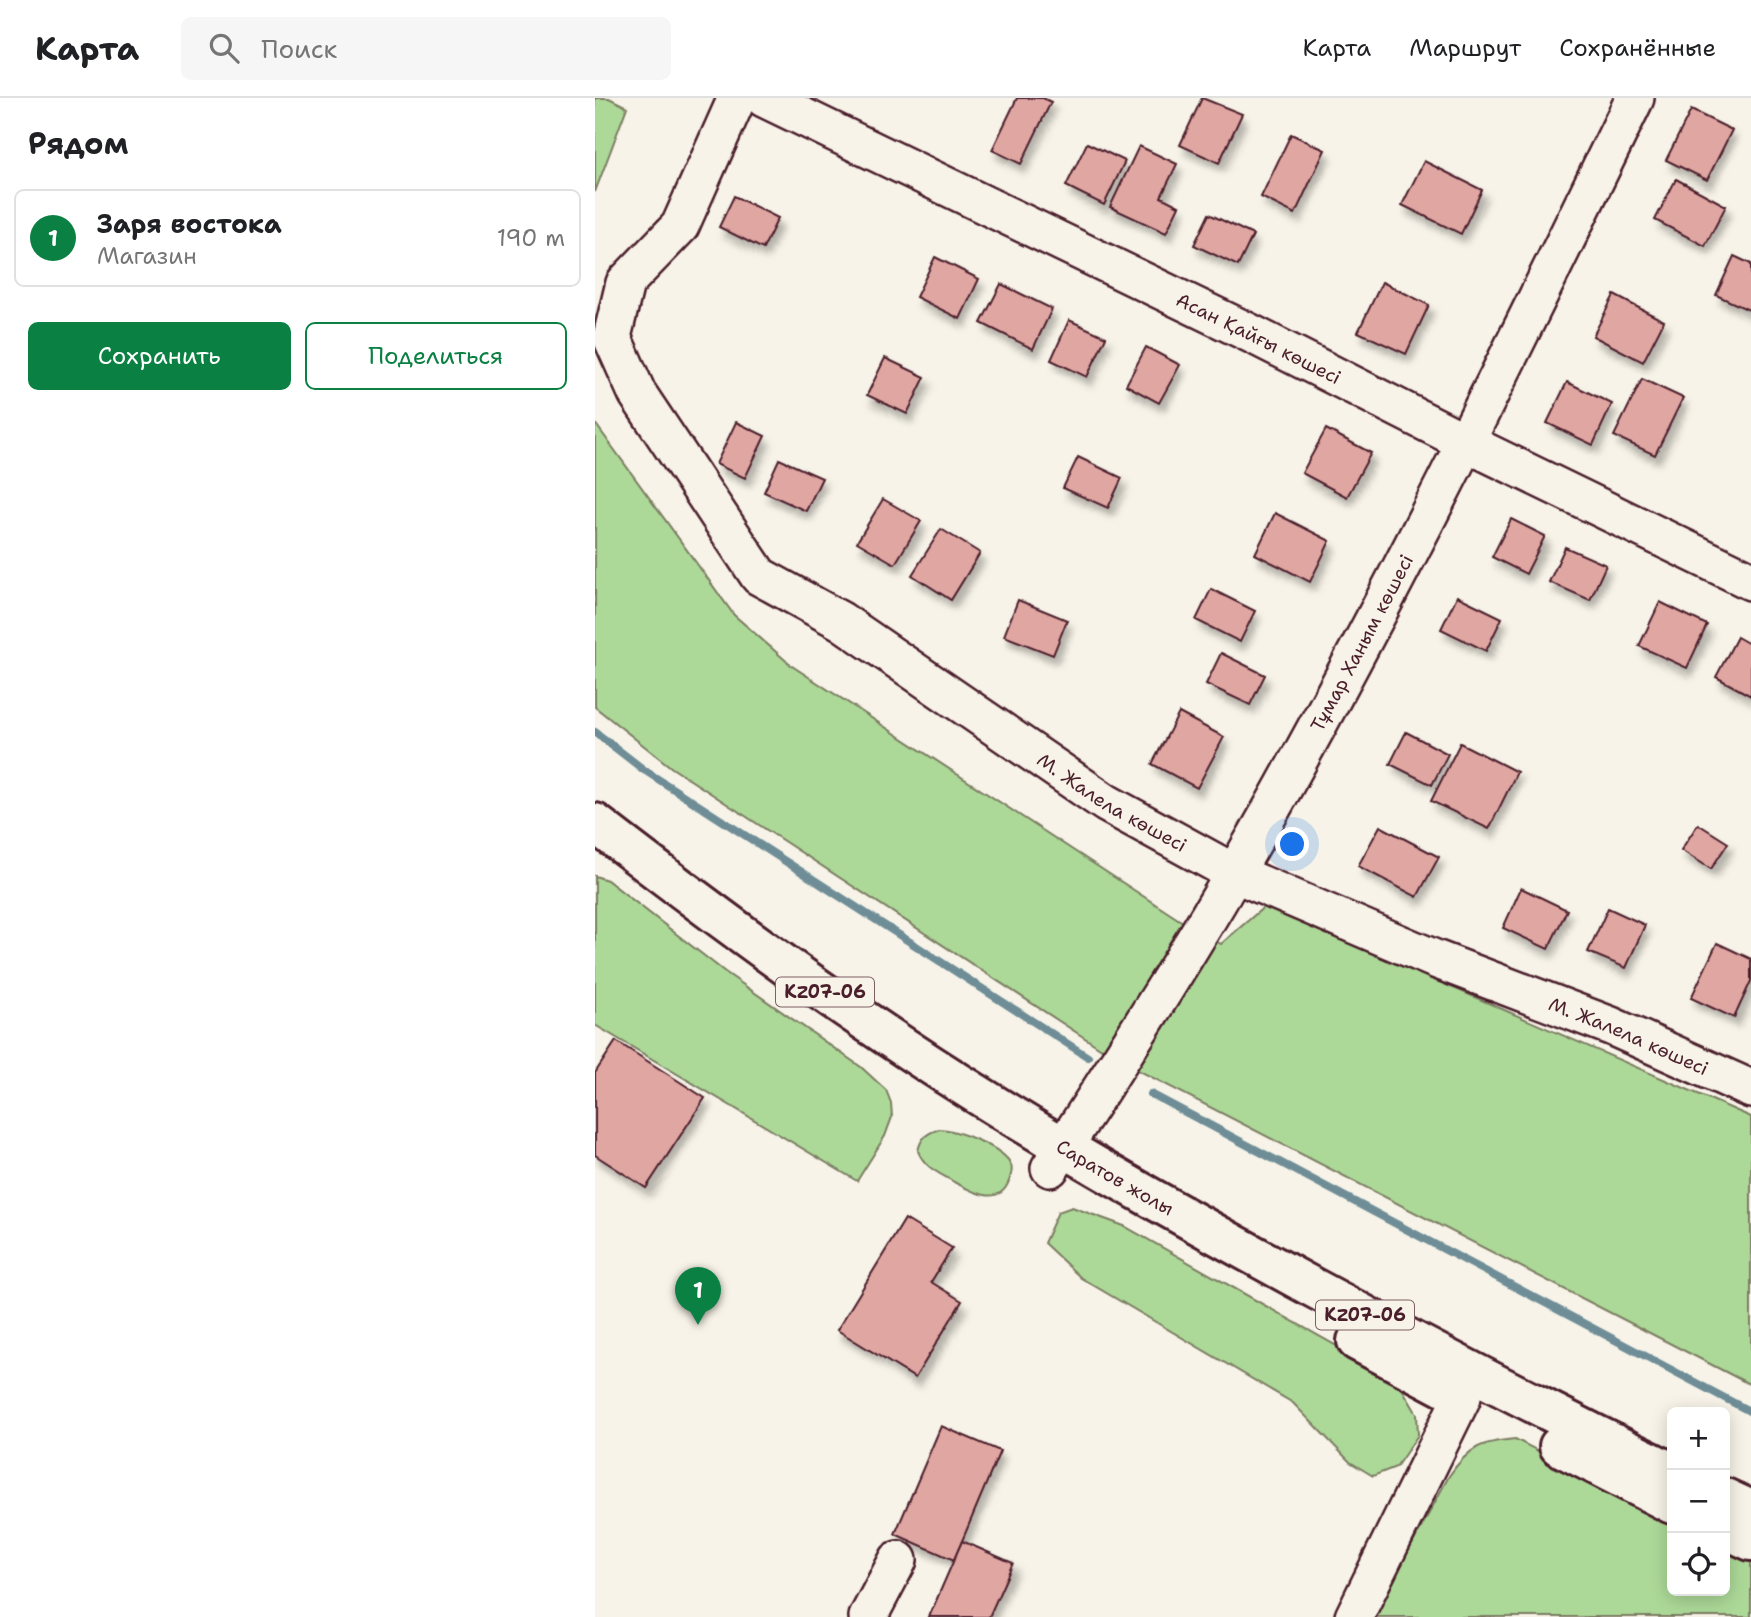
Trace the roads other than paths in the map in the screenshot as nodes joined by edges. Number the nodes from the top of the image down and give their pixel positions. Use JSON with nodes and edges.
{"nodes":[{"id":1,"x":737,"y":98,"type":"edge"},
{"id":2,"x":764,"y":98,"type":"edge"},
{"id":3,"x":1635,"y":98,"type":"edge"},
{"id":4,"x":1467,"y":443,"type":"junction"},
{"id":5,"x":1751,"y":581,"type":"edge"},
{"id":6,"x":595,"y":823,"type":"edge"},
{"id":7,"x":595,"y":856,"type":"edge"},
{"id":8,"x":1234,"y":873,"type":"junction"},
{"id":9,"x":1751,"y":1089,"type":"edge"},
{"id":10,"x":1057,"y":1157,"type":"junction"},
{"id":11,"x":1462,"y":1397,"type":"junction"},
{"id":12,"x":1668,"y":1470,"type":"edge"},
{"id":13,"x":1730,"y":1500,"type":"edge"},
{"id":14,"x":1667,"y":1501,"type":"edge"},
{"id":15,"x":1751,"y":1510,"type":"edge"},
{"id":16,"x":1730,"y":1531,"type":"edge"},
{"id":17,"x":1751,"y":1541,"type":"edge"},
{"id":18,"x":898,"y":1560,"type":"dead end"},
{"id":19,"x":868,"y":1617,"type":"edge"},
{"id":20,"x":1354,"y":1617,"type":"edge"}],
"edges":[{"from":1,"to":8,"type":"street","name":"М. Жалела көшесі"},
{"from":2,"to":4,"type":"street","name":"Асан Қайғы көшесі"},
{"from":3,"to":4,"type":"street","name":"Тұмар Ханым көшесі"},
{"from":4,"to":5,"type":"street","name":"Асан Қайғы көшесі"},
{"from":4,"to":8,"type":"street","name":"Тұмар Ханым көшесі"},
{"from":6,"to":10,"type":"main road","name":"Саратов жолы","number":"KZ07-06"},
{"from":7,"to":10,"type":"main road","name":"Саратов жолы","number":"KZ07-06"},
{"from":8,"to":9,"type":"street","name":"М. Жалела көшесі"},
{"from":8,"to":10,"type":"street","name":"Тұмар Ханым көшесі"},
{"from":10,"to":11,"type":"main road","name":"Саратов жолы","number":"KZ07-06"},
{"from":10,"to":12,"type":"main road","name":"Саратов жолы","number":"KZ07-06"},
{"from":11,"to":14,"type":"main road","name":"Саратов жолы","number":"KZ07-06"},
{"from":11,"to":20,"type":"street"},
{"from":13,"to":15,"type":"main road"},
{"from":16,"to":17,"type":"main road"},
{"from":18,"to":19,"type":"street"}]}
